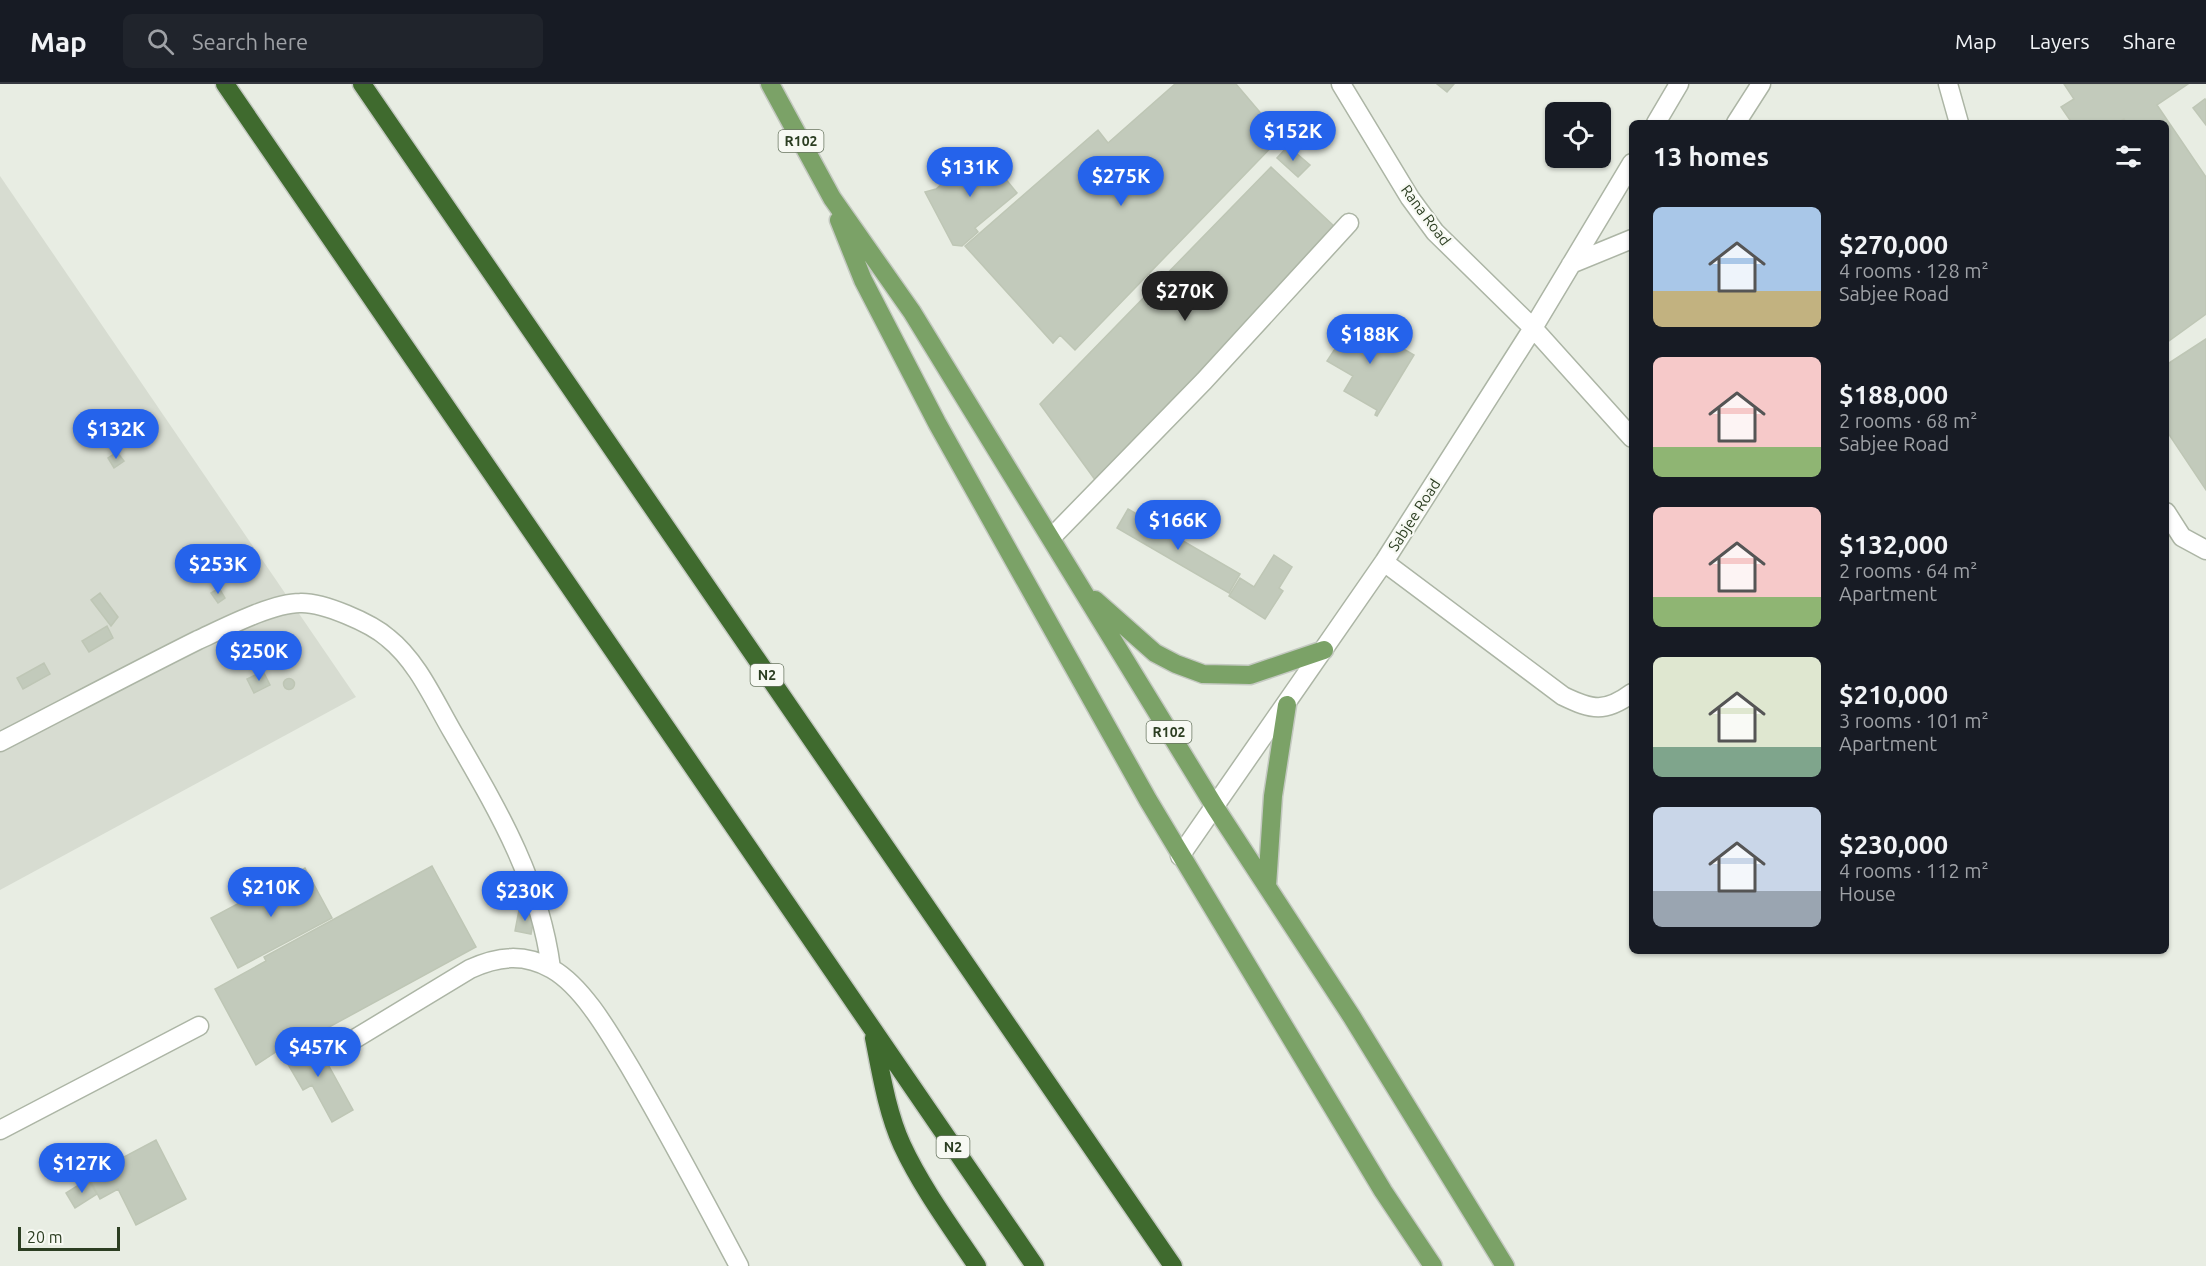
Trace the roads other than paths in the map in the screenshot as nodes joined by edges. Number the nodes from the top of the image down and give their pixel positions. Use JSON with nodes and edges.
{"nodes":[{"id":1,"x":225,"y":84,"type":"edge"},
{"id":2,"x":362,"y":84,"type":"edge"},
{"id":3,"x":770,"y":84,"type":"edge"},
{"id":4,"x":1341,"y":84,"type":"edge"},
{"id":5,"x":1679,"y":84,"type":"edge"},
{"id":6,"x":1761,"y":84,"type":"edge"},
{"id":7,"x":1948,"y":84,"type":"edge"},
{"id":8,"x":1658,"y":120,"type":"edge"},
{"id":9,"x":1738,"y":120,"type":"edge"},
{"id":10,"x":1958,"y":120,"type":"edge"},
{"id":11,"x":1629,"y":168,"type":"edge"},
{"id":12,"x":832,"y":198,"type":"junction"},
{"id":13,"x":1349,"y":223,"type":"dead end"},
{"id":14,"x":1629,"y":240,"type":"edge"},
{"id":15,"x":1571,"y":264,"type":"junction"},
{"id":16,"x":1533,"y":328,"type":"junction"},
{"id":17,"x":1629,"y":435,"type":"edge"},
{"id":18,"x":2169,"y":517,"type":"edge"},
{"id":19,"x":1051,"y":538,"type":"junction"},
{"id":20,"x":2206,"y":550,"type":"edge"},
{"id":21,"x":1384,"y":562,"type":"junction"},
{"id":22,"x":1079,"y":584,"type":"junction"},
{"id":23,"x":1324,"y":650,"type":"junction"},
{"id":24,"x":1629,"y":695,"type":"edge"},
{"id":25,"x":1287,"y":705,"type":"junction"},
{"id":26,"x":0,"y":742,"type":"edge"},
{"id":27,"x":1215,"y":807,"type":"junction"},
{"id":28,"x":1180,"y":856,"type":"junction"},
{"id":29,"x":1267,"y":886,"type":"junction"},
{"id":30,"x":551,"y":969,"type":"junction"},
{"id":31,"x":200,"y":1026,"type":"dead end"},
{"id":32,"x":872,"y":1029,"type":"junction"},
{"id":33,"x":343,"y":1046,"type":"dead end"},
{"id":34,"x":0,"y":1130,"type":"edge"},
{"id":35,"x":739,"y":1266,"type":"edge"},
{"id":36,"x":977,"y":1266,"type":"edge"},
{"id":37,"x":1035,"y":1266,"type":"edge"},
{"id":38,"x":1173,"y":1266,"type":"edge"},
{"id":39,"x":1432,"y":1266,"type":"edge"},
{"id":40,"x":1505,"y":1266,"type":"edge"}],
"edges":[{"from":1,"to":32,"type":"highway","number":"N2"},
{"from":2,"to":38,"type":"highway","number":"N2"},
{"from":3,"to":12,"type":"main road","number":"R102"},
{"from":4,"to":16,"type":"street","name":"Rana Road"},
{"from":5,"to":8,"type":"street"},
{"from":6,"to":9,"type":"street"},
{"from":7,"to":10,"type":"street"},
{"from":11,"to":15,"type":"street","name":"Sabjee Road"},
{"from":12,"to":19,"type":"main road","number":"R102"},
{"from":12,"to":28,"type":"main road","number":"R102"},
{"from":13,"to":19,"type":"street"},
{"from":14,"to":15,"type":"street"},
{"from":15,"to":16,"type":"street","name":"Sabjee Road"},
{"from":16,"to":17,"type":"street","name":"Rana Road"},
{"from":16,"to":21,"type":"street","name":"Sabjee Road"},
{"from":18,"to":20,"type":"street"},
{"from":19,"to":22,"type":"main road","number":"R102"},
{"from":21,"to":23,"type":"street","name":"Sabjee Road"},
{"from":21,"to":24,"type":"street"},
{"from":22,"to":23,"type":"main road"},
{"from":22,"to":27,"type":"main road","number":"R102"},
{"from":23,"to":25,"type":"street","name":"Sabjee Road"},
{"from":25,"to":27,"type":"street","name":"Sabjee Road"},
{"from":25,"to":29,"type":"main road"},
{"from":26,"to":30,"type":"street"},
{"from":27,"to":28,"type":"street","name":"Sabjee Road"},
{"from":27,"to":29,"type":"main road","number":"R102"},
{"from":28,"to":39,"type":"main road","number":"R102"},
{"from":29,"to":40,"type":"main road","number":"R102"},
{"from":30,"to":33,"type":"street"},
{"from":30,"to":35,"type":"street"},
{"from":31,"to":34,"type":"street"},
{"from":32,"to":36,"type":"highway"},
{"from":32,"to":37,"type":"highway","number":"N2"}]}
